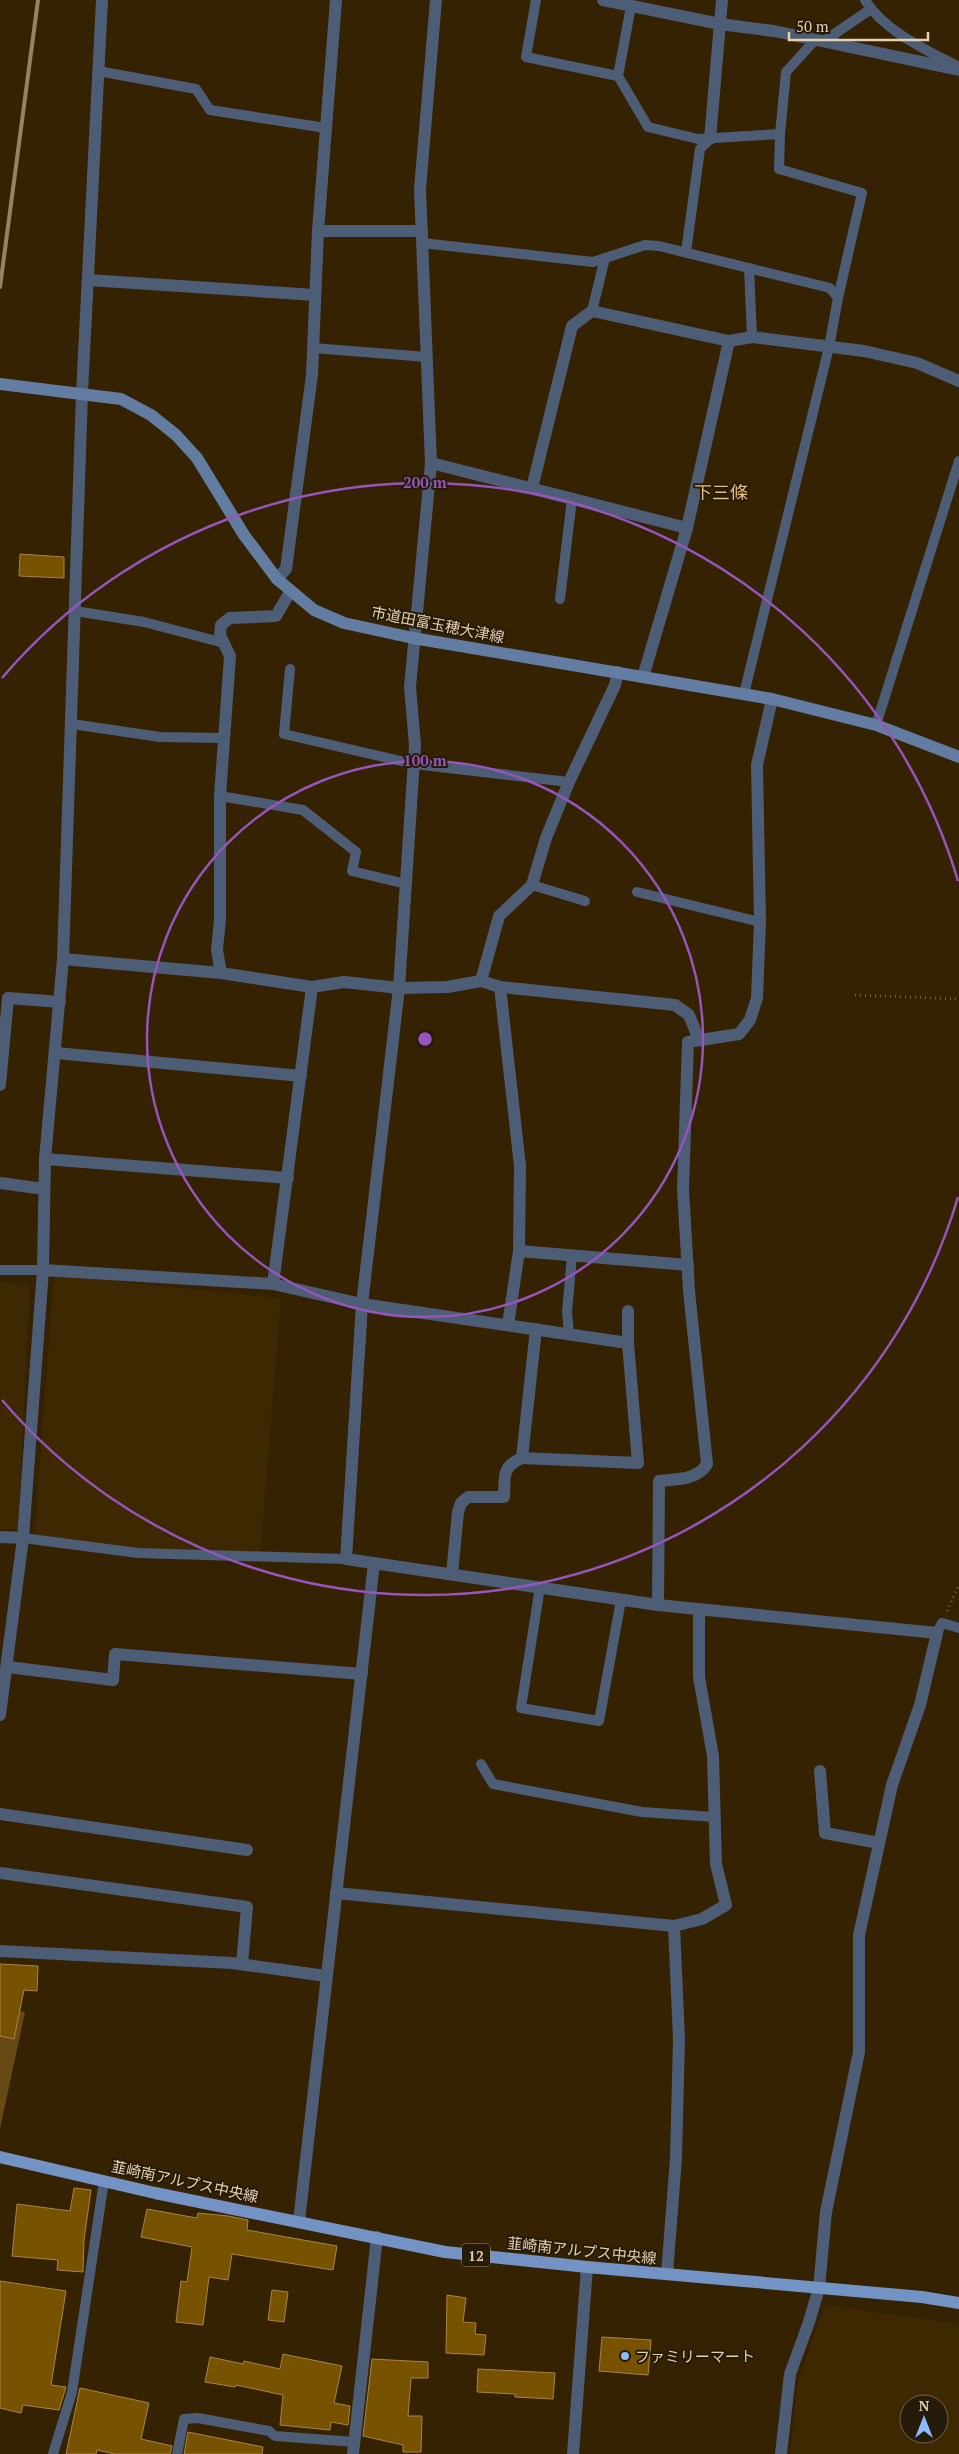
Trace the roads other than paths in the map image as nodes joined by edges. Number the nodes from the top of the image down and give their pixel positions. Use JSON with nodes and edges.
{"nodes":[{"id":1,"x":102,"y":0,"type":"edge"},
{"id":2,"x":336,"y":0,"type":"edge"},
{"id":3,"x":436,"y":0,"type":"edge"},
{"id":4,"x":536,"y":0,"type":"edge"},
{"id":5,"x":603,"y":0,"type":"edge"},
{"id":6,"x":722,"y":0,"type":"edge"},
{"id":7,"x":865,"y":0,"type":"edge"},
{"id":8,"x":631,"y":6,"type":"junction"},
{"id":9,"x":871,"y":9,"type":"junction"},
{"id":10,"x":720,"y":24,"type":"junction"},
{"id":11,"x":819,"y":40,"type":"junction"},
{"id":12,"x":959,"y":69,"type":"edge"},
{"id":13,"x":98,"y":71,"type":"junction"},
{"id":14,"x":618,"y":76,"type":"junction"},
{"id":15,"x":326,"y":128,"type":"junction"},
{"id":16,"x":780,"y":134,"type":"junction"},
{"id":17,"x":710,"y":139,"type":"junction"},
{"id":18,"x":318,"y":231,"type":"junction"},
{"id":19,"x":422,"y":237,"type":"junction"},
{"id":20,"x":686,"y":252,"type":"junction"},
{"id":21,"x":605,"y":258,"type":"junction"},
{"id":22,"x":749,"y":268,"type":"junction"},
{"id":23,"x":88,"y":280,"type":"junction"},
{"id":24,"x":315,"y":294,"type":"junction"},
{"id":25,"x":838,"y":298,"type":"junction"},
{"id":26,"x":592,"y":311,"type":"junction"},
{"id":27,"x":752,"y":337,"type":"junction"},
{"id":28,"x":729,"y":341,"type":"junction"},
{"id":29,"x":829,"y":347,"type":"junction"},
{"id":30,"x":313,"y":348,"type":"junction"},
{"id":31,"x":427,"y":357,"type":"junction"},
{"id":32,"x":959,"y":381,"type":"edge"},
{"id":33,"x":0,"y":384,"type":"edge"},
{"id":34,"x":82,"y":393,"type":"junction"},
{"id":35,"x":959,"y":461,"type":"edge"},
{"id":36,"x":431,"y":462,"type":"junction"},
{"id":37,"x":532,"y":488,"type":"junction"},
{"id":38,"x":572,"y":499,"type":"junction"},
{"id":39,"x":687,"y":528,"type":"junction"},
{"id":40,"x":277,"y":579,"type":"junction"},
{"id":41,"x":290,"y":592,"type":"junction"},
{"id":42,"x":560,"y":598,"type":"dead end"},
{"id":43,"x":75,"y":612,"type":"junction"},
{"id":44,"x":413,"y":638,"type":"junction"},
{"id":45,"x":224,"y":643,"type":"junction"},
{"id":46,"x":290,"y":669,"type":"dead end"},
{"id":47,"x":618,"y":672,"type":"junction"},
{"id":48,"x":643,"y":677,"type":"junction"},
{"id":49,"x":744,"y":694,"type":"junction"},
{"id":50,"x":772,"y":699,"type":"junction"},
{"id":51,"x":72,"y":724,"type":"junction"},
{"id":52,"x":876,"y":725,"type":"junction"},
{"id":53,"x":224,"y":738,"type":"junction"},
{"id":54,"x":959,"y":757,"type":"edge"},
{"id":55,"x":414,"y":764,"type":"junction"},
{"id":56,"x":569,"y":782,"type":"junction"},
{"id":57,"x":220,"y":796,"type":"junction"},
{"id":58,"x":406,"y":884,"type":"junction"},
{"id":59,"x":532,"y":885,"type":"junction"},
{"id":60,"x":637,"y":892,"type":"dead end"},
{"id":61,"x":585,"y":901,"type":"dead end"},
{"id":62,"x":760,"y":922,"type":"junction"},
{"id":63,"x":64,"y":960,"type":"junction"},
{"id":64,"x":221,"y":973,"type":"junction"},
{"id":65,"x":481,"y":981,"type":"junction"},
{"id":66,"x":312,"y":987,"type":"junction"},
{"id":67,"x":500,"y":987,"type":"junction"},
{"id":68,"x":399,"y":988,"type":"junction"},
{"id":69,"x":60,"y":1002,"type":"junction"},
{"id":70,"x":699,"y":1040,"type":"junction"},
{"id":71,"x":56,"y":1053,"type":"junction"},
{"id":72,"x":301,"y":1076,"type":"junction"},
{"id":73,"x":0,"y":1085,"type":"edge"},
{"id":74,"x":45,"y":1159,"type":"junction"},
{"id":75,"x":288,"y":1178,"type":"junction"},
{"id":76,"x":0,"y":1183,"type":"edge"},
{"id":77,"x":44,"y":1189,"type":"junction"},
{"id":78,"x":519,"y":1251,"type":"junction"},
{"id":79,"x":572,"y":1255,"type":"junction"},
{"id":80,"x":688,"y":1265,"type":"junction"},
{"id":81,"x":0,"y":1270,"type":"edge"},
{"id":82,"x":42,"y":1270,"type":"junction"},
{"id":83,"x":273,"y":1284,"type":"junction"},
{"id":84,"x":362,"y":1304,"type":"junction"},
{"id":85,"x":628,"y":1311,"type":"dead end"},
{"id":86,"x":508,"y":1325,"type":"junction"},
{"id":87,"x":536,"y":1329,"type":"junction"},
{"id":88,"x":569,"y":1334,"type":"junction"},
{"id":89,"x":628,"y":1343,"type":"junction"},
{"id":90,"x":522,"y":1458,"type":"junction"},
{"id":91,"x":0,"y":1538,"type":"edge"},
{"id":92,"x":23,"y":1538,"type":"junction"},
{"id":93,"x":346,"y":1559,"type":"junction"},
{"id":94,"x":374,"y":1563,"type":"junction"},
{"id":95,"x":452,"y":1574,"type":"junction"},
{"id":96,"x":540,"y":1588,"type":"junction"},
{"id":97,"x":621,"y":1600,"type":"junction"},
{"id":98,"x":658,"y":1605,"type":"junction"},
{"id":99,"x":699,"y":1609,"type":"junction"},
{"id":100,"x":939,"y":1628,"type":"junction"},
{"id":101,"x":959,"y":1628,"type":"edge"},
{"id":102,"x":8,"y":1667,"type":"junction"},
{"id":103,"x":362,"y":1674,"type":"junction"},
{"id":104,"x":0,"y":1715,"type":"edge"},
{"id":105,"x":481,"y":1764,"type":"dead end"},
{"id":106,"x":820,"y":1770,"type":"dead end"},
{"id":107,"x":0,"y":1814,"type":"edge"},
{"id":108,"x":715,"y":1817,"type":"junction"},
{"id":109,"x":879,"y":1843,"type":"junction"},
{"id":110,"x":247,"y":1850,"type":"dead end"},
{"id":111,"x":0,"y":1873,"type":"edge"},
{"id":112,"x":336,"y":1893,"type":"junction"},
{"id":113,"x":674,"y":1926,"type":"junction"},
{"id":114,"x":0,"y":1950,"type":"edge"},
{"id":115,"x":242,"y":1964,"type":"junction"},
{"id":116,"x":326,"y":1976,"type":"junction"},
{"id":117,"x":0,"y":2157,"type":"edge"},
{"id":118,"x":104,"y":2181,"type":"junction"},
{"id":119,"x":299,"y":2221,"type":"junction"},
{"id":120,"x":377,"y":2237,"type":"junction"},
{"id":121,"x":587,"y":2268,"type":"junction"},
{"id":122,"x":667,"y":2274,"type":"junction"},
{"id":123,"x":818,"y":2288,"type":"junction"},
{"id":124,"x":959,"y":2303,"type":"edge"},
{"id":125,"x":354,"y":2448,"type":"edge"},
{"id":126,"x":53,"y":2454,"type":"edge"},
{"id":127,"x":177,"y":2454,"type":"edge"},
{"id":128,"x":573,"y":2454,"type":"edge"},
{"id":129,"x":781,"y":2454,"type":"edge"}],
"edges":[{"from":1,"to":13,"type":"street"},
{"from":2,"to":15,"type":"street"},
{"from":3,"to":19,"type":"street"},
{"from":4,"to":14,"type":"lane"},
{"from":5,"to":8,"type":"street"},
{"from":6,"to":10,"type":"street"},
{"from":7,"to":9,"type":"lane"},
{"from":8,"to":10,"type":"street"},
{"from":8,"to":14,"type":"lane"},
{"from":9,"to":11,"type":"lane"},
{"from":9,"to":12,"type":"lane"},
{"from":10,"to":11,"type":"street"},
{"from":10,"to":17,"type":"street"},
{"from":11,"to":12,"type":"street"},
{"from":11,"to":16,"type":"lane"},
{"from":13,"to":15,"type":"lane"},
{"from":13,"to":23,"type":"street"},
{"from":14,"to":17,"type":"lane"},
{"from":15,"to":18,"type":"street"},
{"from":16,"to":17,"type":"lane"},
{"from":16,"to":25,"type":"lane"},
{"from":17,"to":20,"type":"lane"},
{"from":18,"to":19,"type":"street"},
{"from":18,"to":24,"type":"street"},
{"from":19,"to":21,"type":"lane"},
{"from":19,"to":31,"type":"street"},
{"from":20,"to":21,"type":"lane"},
{"from":20,"to":22,"type":"lane"},
{"from":21,"to":26,"type":"lane"},
{"from":22,"to":25,"type":"lane"},
{"from":22,"to":27,"type":"lane"},
{"from":23,"to":24,"type":"street"},
{"from":23,"to":34,"type":"street"},
{"from":24,"to":30,"type":"street"},
{"from":25,"to":29,"type":"lane"},
{"from":26,"to":28,"type":"street"},
{"from":26,"to":37,"type":"street"},
{"from":27,"to":28,"type":"street"},
{"from":27,"to":29,"type":"street"},
{"from":28,"to":39,"type":"street"},
{"from":29,"to":32,"type":"street"},
{"from":29,"to":49,"type":"lane"},
{"from":30,"to":31,"type":"lane"},
{"from":30,"to":40,"type":"street"},
{"from":31,"to":36,"type":"street"},
{"from":33,"to":34,"type":"street","name":"市道田富玉穂大津線"},
{"from":34,"to":40,"type":"street","name":"市道田富玉穂大津線"},
{"from":34,"to":43,"type":"street"},
{"from":35,"to":52,"type":"lane"},
{"from":36,"to":37,"type":"street"},
{"from":36,"to":44,"type":"street"},
{"from":37,"to":38,"type":"street"},
{"from":38,"to":39,"type":"street"},
{"from":38,"to":42,"type":"lane"},
{"from":39,"to":48,"type":"street"},
{"from":40,"to":41,"type":"street","name":"市道田富玉穂大津線"},
{"from":41,"to":44,"type":"street","name":"市道田富玉穂大津線"},
{"from":41,"to":45,"type":"street"},
{"from":43,"to":45,"type":"lane"},
{"from":43,"to":51,"type":"street"},
{"from":44,"to":47,"type":"street","name":"市道田富玉穂大津線"},
{"from":44,"to":55,"type":"street"},
{"from":45,"to":53,"type":"street"},
{"from":46,"to":55,"type":"lane"},
{"from":47,"to":48,"type":"street","name":"市道田富玉穂大津線"},
{"from":47,"to":56,"type":"street"},
{"from":48,"to":49,"type":"street","name":"市道田富玉穂大津線"},
{"from":49,"to":50,"type":"street","name":"市道田富玉穂大津線"},
{"from":50,"to":52,"type":"street","name":"市道田富玉穂大津線"},
{"from":50,"to":62,"type":"street"},
{"from":51,"to":53,"type":"lane"},
{"from":51,"to":63,"type":"street"},
{"from":52,"to":54,"type":"street","name":"市道田富玉穂大津線"},
{"from":53,"to":57,"type":"street"},
{"from":55,"to":56,"type":"lane"},
{"from":55,"to":58,"type":"street"},
{"from":56,"to":59,"type":"street"},
{"from":57,"to":58,"type":"lane"},
{"from":57,"to":64,"type":"street"},
{"from":58,"to":68,"type":"street"},
{"from":59,"to":61,"type":"lane"},
{"from":59,"to":65,"type":"street"},
{"from":60,"to":62,"type":"lane"},
{"from":62,"to":70,"type":"street"},
{"from":63,"to":64,"type":"street"},
{"from":63,"to":69,"type":"street"},
{"from":64,"to":66,"type":"street"},
{"from":65,"to":67,"type":"street"},
{"from":65,"to":68,"type":"street"},
{"from":66,"to":68,"type":"street"},
{"from":66,"to":72,"type":"street"},
{"from":67,"to":70,"type":"street"},
{"from":67,"to":78,"type":"street"},
{"from":68,"to":84,"type":"street"},
{"from":69,"to":71,"type":"street"},
{"from":69,"to":73,"type":"street"},
{"from":70,"to":80,"type":"street"},
{"from":71,"to":72,"type":"street"},
{"from":71,"to":74,"type":"street"},
{"from":72,"to":75,"type":"street"},
{"from":74,"to":75,"type":"street"},
{"from":74,"to":77,"type":"street"},
{"from":75,"to":83,"type":"street"},
{"from":76,"to":77,"type":"street"},
{"from":77,"to":82,"type":"street"},
{"from":78,"to":79,"type":"street"},
{"from":78,"to":86,"type":"street"},
{"from":79,"to":80,"type":"street"},
{"from":79,"to":88,"type":"lane"},
{"from":80,"to":98,"type":"street"},
{"from":81,"to":82,"type":"lane"},
{"from":82,"to":83,"type":"street"},
{"from":82,"to":92,"type":"street"},
{"from":83,"to":84,"type":"street"},
{"from":84,"to":86,"type":"street"},
{"from":84,"to":93,"type":"street"},
{"from":85,"to":89,"type":"street"},
{"from":86,"to":87,"type":"street"},
{"from":87,"to":88,"type":"street"},
{"from":87,"to":90,"type":"street"},
{"from":88,"to":89,"type":"street"},
{"from":89,"to":90,"type":"street"},
{"from":90,"to":95,"type":"street"},
{"from":91,"to":92,"type":"street"},
{"from":92,"to":93,"type":"lane"},
{"from":92,"to":102,"type":"street"},
{"from":93,"to":94,"type":"street"},
{"from":94,"to":95,"type":"street"},
{"from":94,"to":103,"type":"street"},
{"from":95,"to":96,"type":"street"},
{"from":96,"to":97,"type":"street"},
{"from":96,"to":97,"type":"lane"},
{"from":97,"to":98,"type":"street"},
{"from":98,"to":99,"type":"street"},
{"from":99,"to":100,"type":"street"},
{"from":99,"to":108,"type":"street"},
{"from":100,"to":101,"type":"lane"},
{"from":100,"to":109,"type":"street"},
{"from":102,"to":103,"type":"street"},
{"from":102,"to":104,"type":"street"},
{"from":103,"to":112,"type":"street"},
{"from":105,"to":108,"type":"lane"},
{"from":106,"to":109,"type":"street"},
{"from":107,"to":110,"type":"street"},
{"from":108,"to":113,"type":"street"},
{"from":109,"to":123,"type":"street"},
{"from":111,"to":115,"type":"street"},
{"from":112,"to":113,"type":"street"},
{"from":112,"to":116,"type":"street"},
{"from":113,"to":122,"type":"street"},
{"from":114,"to":115,"type":"street"},
{"from":115,"to":116,"type":"street"},
{"from":116,"to":119,"type":"street"},
{"from":117,"to":118,"type":"main road","name":"韮崎南アルプス中央線","number":"12"},
{"from":118,"to":119,"type":"main road","name":"韮崎南アルプス中央線","number":"12"},
{"from":118,"to":126,"type":"lane"},
{"from":119,"to":120,"type":"main road","name":"韮崎南アルプス中央線","number":"12"},
{"from":120,"to":121,"type":"main road","name":"韮崎南アルプス中央線","number":"12"},
{"from":120,"to":125,"type":"street"},
{"from":121,"to":122,"type":"main road","name":"韮崎南アルプス中央線","number":"12"},
{"from":121,"to":128,"type":"street"},
{"from":122,"to":123,"type":"main road","name":"韮崎南アルプス中央線","number":"12"},
{"from":123,"to":124,"type":"main road","name":"韮崎南アルプス中央線","number":"12"},
{"from":123,"to":129,"type":"street"},
{"from":125,"to":127,"type":"lane"}]}
